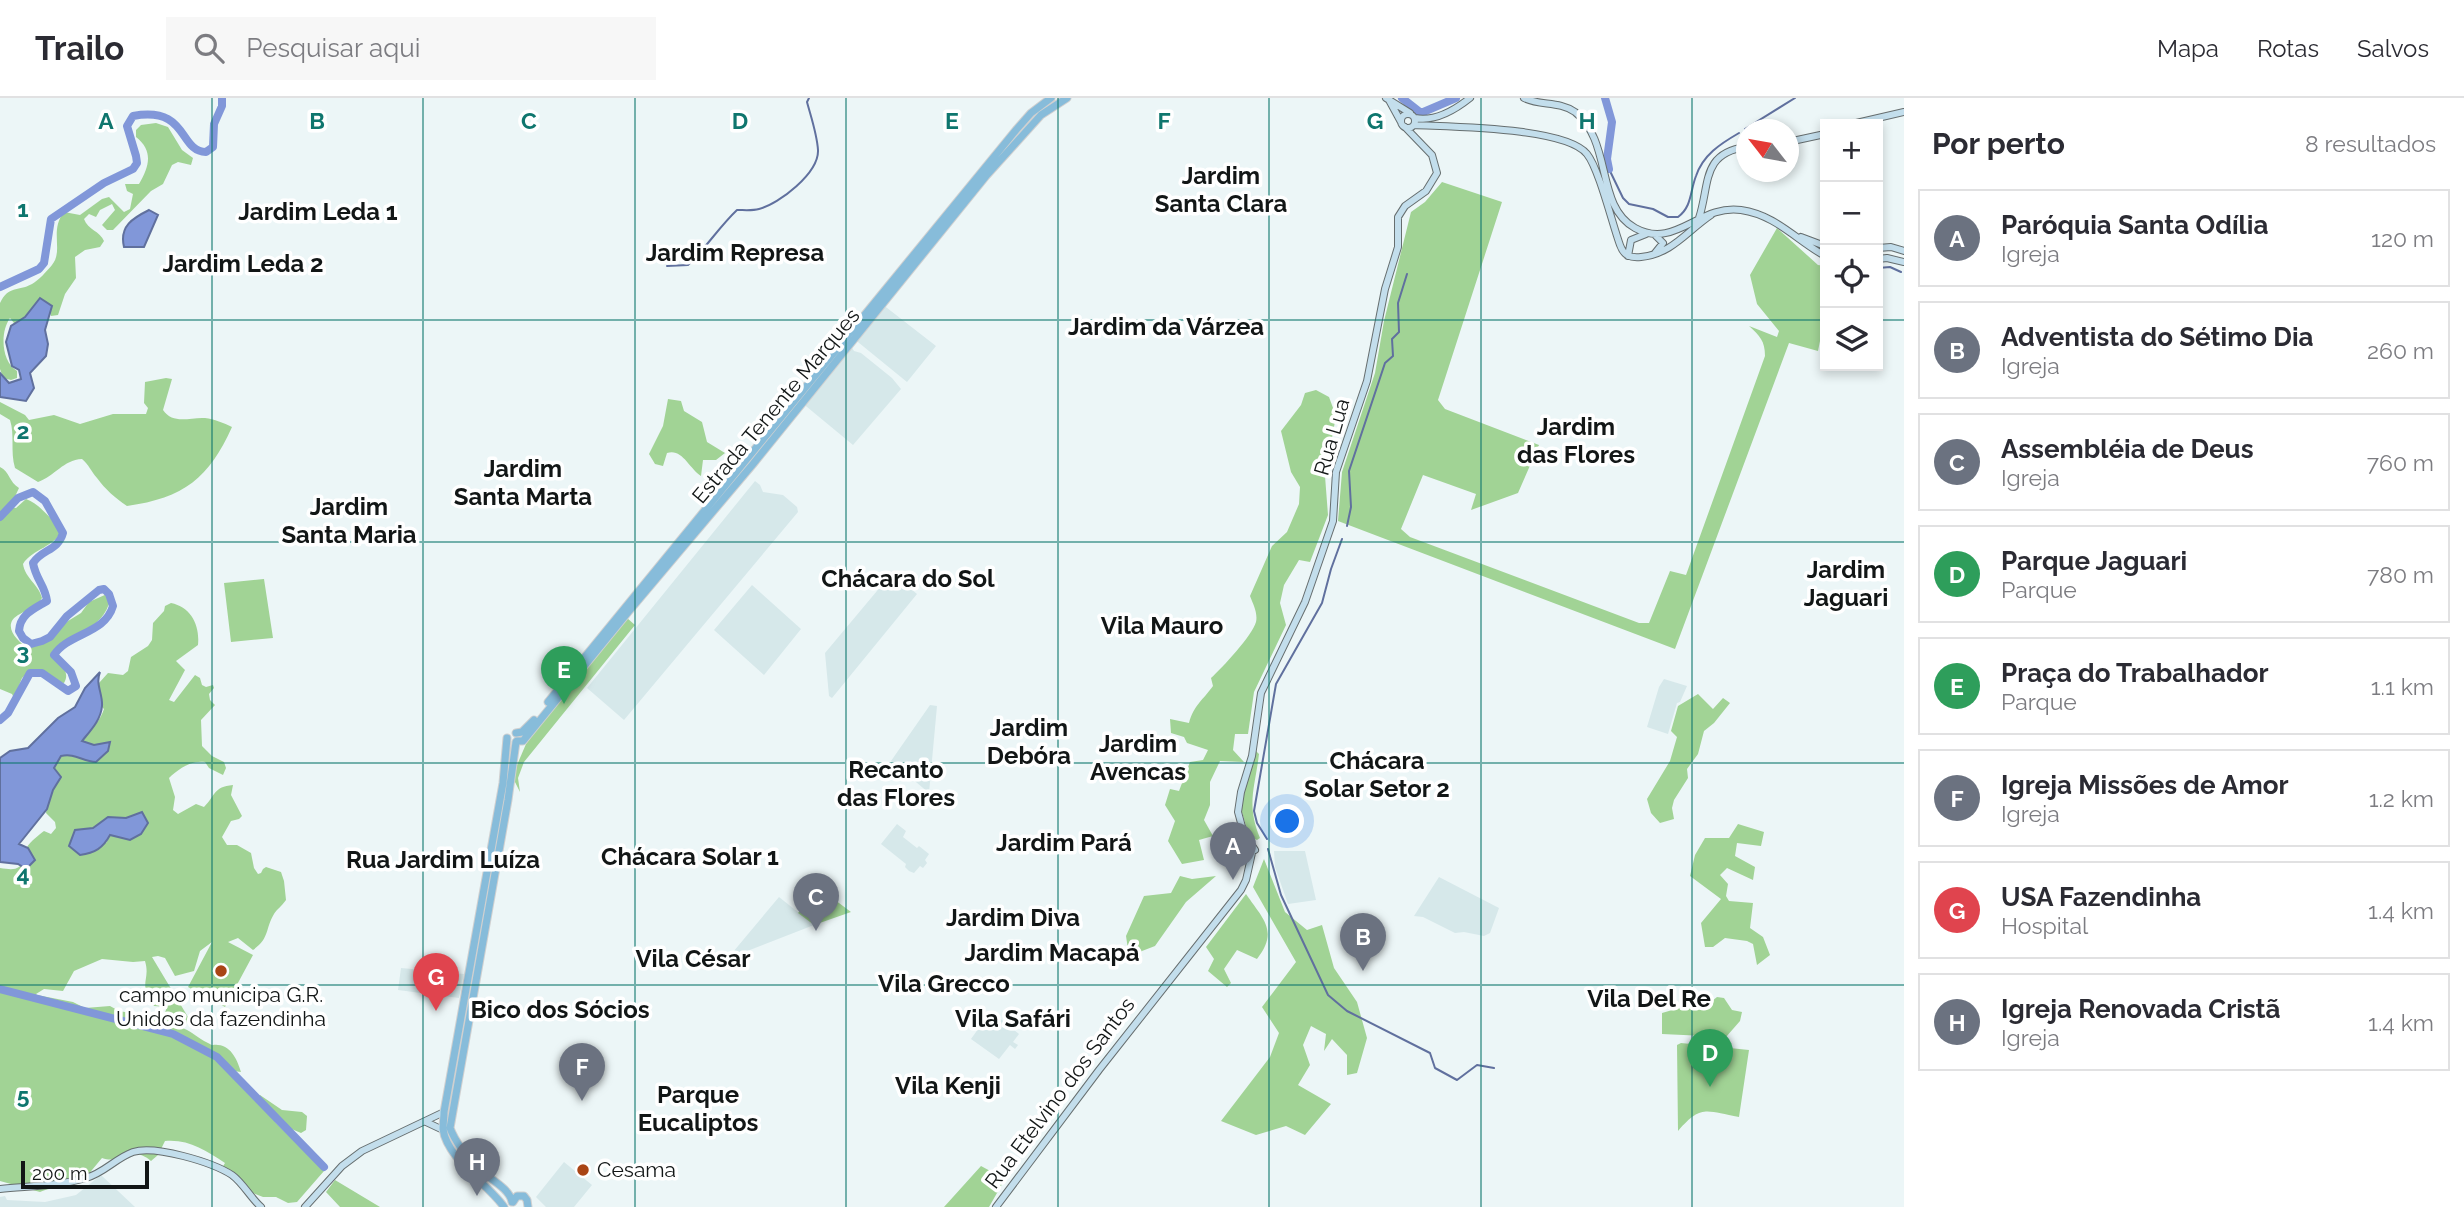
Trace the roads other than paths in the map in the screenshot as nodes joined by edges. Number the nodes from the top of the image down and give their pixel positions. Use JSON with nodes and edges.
{"nodes":[{"id":1,"x":1051,"y":98,"type":"edge"},
{"id":2,"x":1067,"y":98,"type":"edge"},
{"id":3,"x":1470,"y":98,"type":"edge"},
{"id":4,"x":1524,"y":98,"type":"edge"},
{"id":5,"x":1387,"y":99,"type":"edge"},
{"id":6,"x":1904,"y":111,"type":"edge"},
{"id":7,"x":1872,"y":119,"type":"edge"},
{"id":8,"x":1410,"y":122,"type":"junction"},
{"id":9,"x":1820,"y":135,"type":"edge"},
{"id":10,"x":1799,"y":140,"type":"edge"},
{"id":11,"x":1736,"y":149,"type":"edge"},
{"id":12,"x":1606,"y":192,"type":"junction"},
{"id":13,"x":1703,"y":200,"type":"junction"},
{"id":14,"x":1717,"y":210,"type":"junction"},
{"id":15,"x":1699,"y":217,"type":"junction"},
{"id":16,"x":1689,"y":223,"type":"junction"},
{"id":17,"x":1650,"y":234,"type":"junction"},
{"id":18,"x":1798,"y":236,"type":"junction"},
{"id":19,"x":1683,"y":240,"type":"junction"},
{"id":20,"x":1822,"y":245,"type":"edge"},
{"id":21,"x":1883,"y":248,"type":"edge"},
{"id":22,"x":1902,"y":250,"type":"edge"},
{"id":23,"x":1820,"y":252,"type":"edge"},
{"id":24,"x":1653,"y":255,"type":"junction"},
{"id":25,"x":1628,"y":256,"type":"junction"},
{"id":26,"x":1883,"y":258,"type":"edge"},
{"id":27,"x":1896,"y":259,"type":"junction"},
{"id":28,"x":1904,"y":262,"type":"edge"},
{"id":29,"x":516,"y":733,"type":"junction"},
{"id":30,"x":507,"y":738,"type":"junction"},
{"id":31,"x":517,"y":742,"type":"junction"},
{"id":32,"x":503,"y":783,"type":"junction"},
{"id":33,"x":508,"y":800,"type":"junction"},
{"id":34,"x":1249,"y":848,"type":"joint"},
{"id":35,"x":444,"y":1112,"type":"junction"},
{"id":36,"x":426,"y":1122,"type":"junction"},
{"id":37,"x":443,"y":1130,"type":"junction"},
{"id":38,"x":0,"y":1189,"type":"edge"},
{"id":39,"x":510,"y":1204,"type":"edge"},
{"id":40,"x":261,"y":1207,"type":"edge"},
{"id":41,"x":305,"y":1207,"type":"edge"},
{"id":42,"x":527,"y":1207,"type":"edge"},
{"id":43,"x":996,"y":1207,"type":"edge"}],
"edges":[{"from":1,"to":29,"type":"main road","name":"Estrada Tenente Marques"},
{"from":2,"to":31,"type":"main road","name":"Estrada Tenente Marques"},
{"from":3,"to":8,"type":"street"},
{"from":4,"to":12,"type":"street"},
{"from":5,"to":8,"type":"street"},
{"from":5,"to":8,"type":"street"},
{"from":6,"to":7,"type":"street"},
{"from":8,"to":12,"type":"street"},
{"from":8,"to":34,"type":"street","name":"Rua Lua"},
{"from":9,"to":10,"type":"street"},
{"from":11,"to":13,"type":"street"},
{"from":12,"to":17,"type":"street"},
{"from":12,"to":25,"type":"street"},
{"from":13,"to":14,"type":"street"},
{"from":13,"to":15,"type":"street"},
{"from":13,"to":16,"type":"street"},
{"from":14,"to":15,"type":"street"},
{"from":14,"to":18,"type":"street"},
{"from":14,"to":19,"type":"street"},
{"from":15,"to":16,"type":"street"},
{"from":15,"to":19,"type":"street"},
{"from":16,"to":17,"type":"street"},
{"from":17,"to":24,"type":"street"},
{"from":17,"to":25,"type":"street"},
{"from":18,"to":20,"type":"street"},
{"from":18,"to":23,"type":"street"},
{"from":19,"to":24,"type":"street"},
{"from":21,"to":22,"type":"street"},
{"from":22,"to":27,"type":"street"},
{"from":24,"to":25,"type":"street"},
{"from":26,"to":27,"type":"street"},
{"from":27,"to":28,"type":"street"},
{"from":29,"to":30,"type":"main road"},
{"from":29,"to":31,"type":"main road"},
{"from":30,"to":31,"type":"main road"},
{"from":30,"to":32,"type":"main road"},
{"from":31,"to":33,"type":"main road"},
{"from":32,"to":33,"type":"main road"},
{"from":32,"to":35,"type":"main road"},
{"from":33,"to":39,"type":"main road"},
{"from":34,"to":43,"type":"street","name":"Rua Etelvino dos Santos"},
{"from":35,"to":36,"type":"street"},
{"from":35,"to":37,"type":"main road"},
{"from":36,"to":37,"type":"street"},
{"from":36,"to":41,"type":"street"},
{"from":37,"to":39,"type":"main road"},
{"from":38,"to":40,"type":"street"},
{"from":39,"to":42,"type":"main road"}]}
